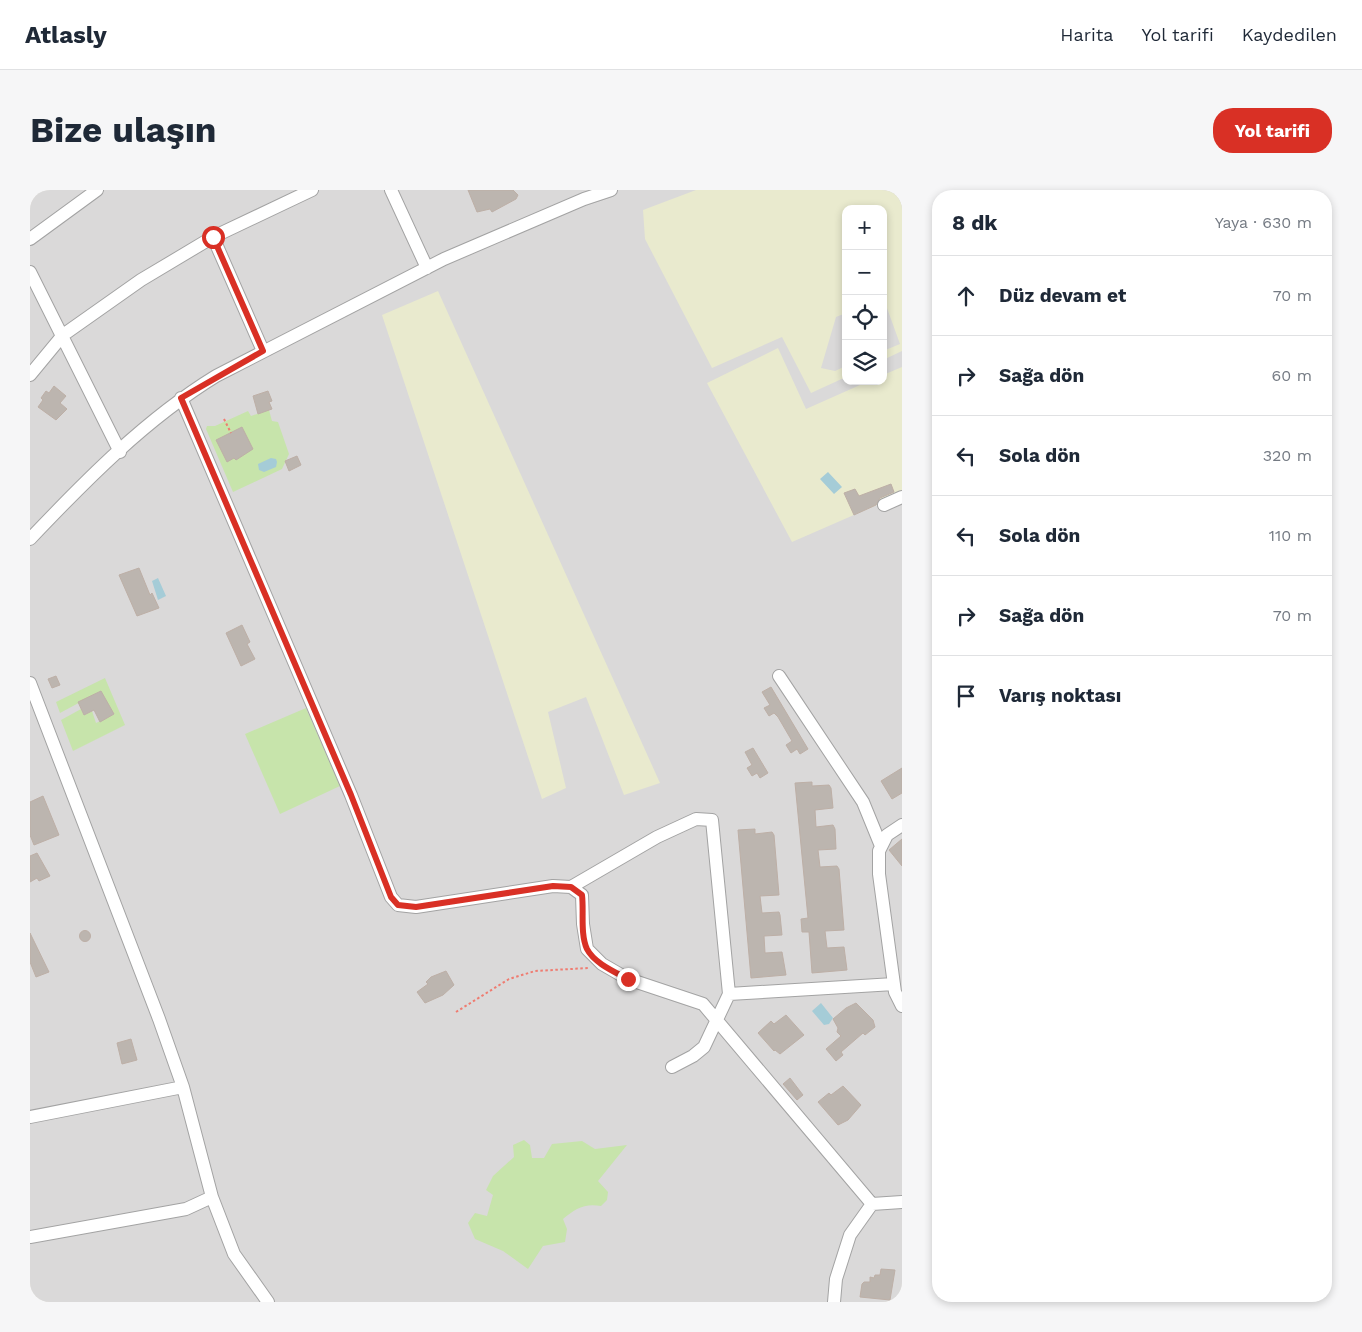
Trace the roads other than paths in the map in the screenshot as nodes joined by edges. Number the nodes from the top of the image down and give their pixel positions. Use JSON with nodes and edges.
{"nodes":[{"id":1,"x":97,"y":190,"type":"edge"},
{"id":2,"x":312,"y":190,"type":"edge"},
{"id":3,"x":391,"y":190,"type":"edge"},
{"id":4,"x":611,"y":190,"type":"edge"},
{"id":5,"x":213,"y":237,"type":"junction"},
{"id":6,"x":30,"y":239,"type":"edge"},
{"id":7,"x":428,"y":268,"type":"junction"},
{"id":8,"x":30,"y":272,"type":"edge"},
{"id":9,"x":63,"y":335,"type":"junction"},
{"id":10,"x":263,"y":351,"type":"junction"},
{"id":11,"x":30,"y":375,"type":"edge"},
{"id":12,"x":181,"y":398,"type":"junction"},
{"id":13,"x":120,"y":452,"type":"junction"},
{"id":14,"x":902,"y":497,"type":"edge"},
{"id":15,"x":884,"y":505,"type":"dead end"},
{"id":16,"x":30,"y":539,"type":"edge"},
{"id":17,"x":779,"y":676,"type":"dead end"},
{"id":18,"x":30,"y":684,"type":"edge"},
{"id":19,"x":902,"y":825,"type":"edge"},
{"id":20,"x":881,"y":846,"type":"junction"},
{"id":21,"x":571,"y":887,"type":"junction"},
{"id":22,"x":894,"y":984,"type":"junction"},
{"id":23,"x":729,"y":994,"type":"junction"},
{"id":24,"x":902,"y":1006,"type":"edge"},
{"id":25,"x":717,"y":1022,"type":"junction"},
{"id":26,"x":672,"y":1067,"type":"dead end"},
{"id":27,"x":183,"y":1087,"type":"junction"},
{"id":28,"x":30,"y":1117,"type":"edge"},
{"id":29,"x":212,"y":1197,"type":"junction"},
{"id":30,"x":902,"y":1202,"type":"edge"},
{"id":31,"x":872,"y":1204,"type":"junction"},
{"id":32,"x":30,"y":1237,"type":"edge"},
{"id":33,"x":268,"y":1302,"type":"edge"},
{"id":34,"x":834,"y":1302,"type":"edge"}],
"edges":[{"from":1,"to":6,"type":"street"},
{"from":2,"to":5,"type":"street"},
{"from":3,"to":7,"type":"street"},
{"from":4,"to":7,"type":"street"},
{"from":5,"to":9,"type":"street"},
{"from":5,"to":10,"type":"street"},
{"from":7,"to":10,"type":"street"},
{"from":8,"to":9,"type":"street"},
{"from":9,"to":11,"type":"street"},
{"from":9,"to":13,"type":"street"},
{"from":10,"to":12,"type":"street"},
{"from":12,"to":13,"type":"street"},
{"from":12,"to":21,"type":"street"},
{"from":13,"to":16,"type":"street"},
{"from":14,"to":15,"type":"street"},
{"from":17,"to":20,"type":"street"},
{"from":18,"to":27,"type":"street"},
{"from":19,"to":20,"type":"street"},
{"from":20,"to":22,"type":"street"},
{"from":21,"to":23,"type":"street"},
{"from":21,"to":25,"type":"street"},
{"from":22,"to":23,"type":"street"},
{"from":22,"to":24,"type":"street"},
{"from":23,"to":25,"type":"street"},
{"from":25,"to":26,"type":"street"},
{"from":25,"to":31,"type":"street"},
{"from":27,"to":28,"type":"street"},
{"from":27,"to":29,"type":"street"},
{"from":29,"to":32,"type":"street"},
{"from":29,"to":33,"type":"street"},
{"from":30,"to":31,"type":"street"},
{"from":31,"to":34,"type":"street"}]}
